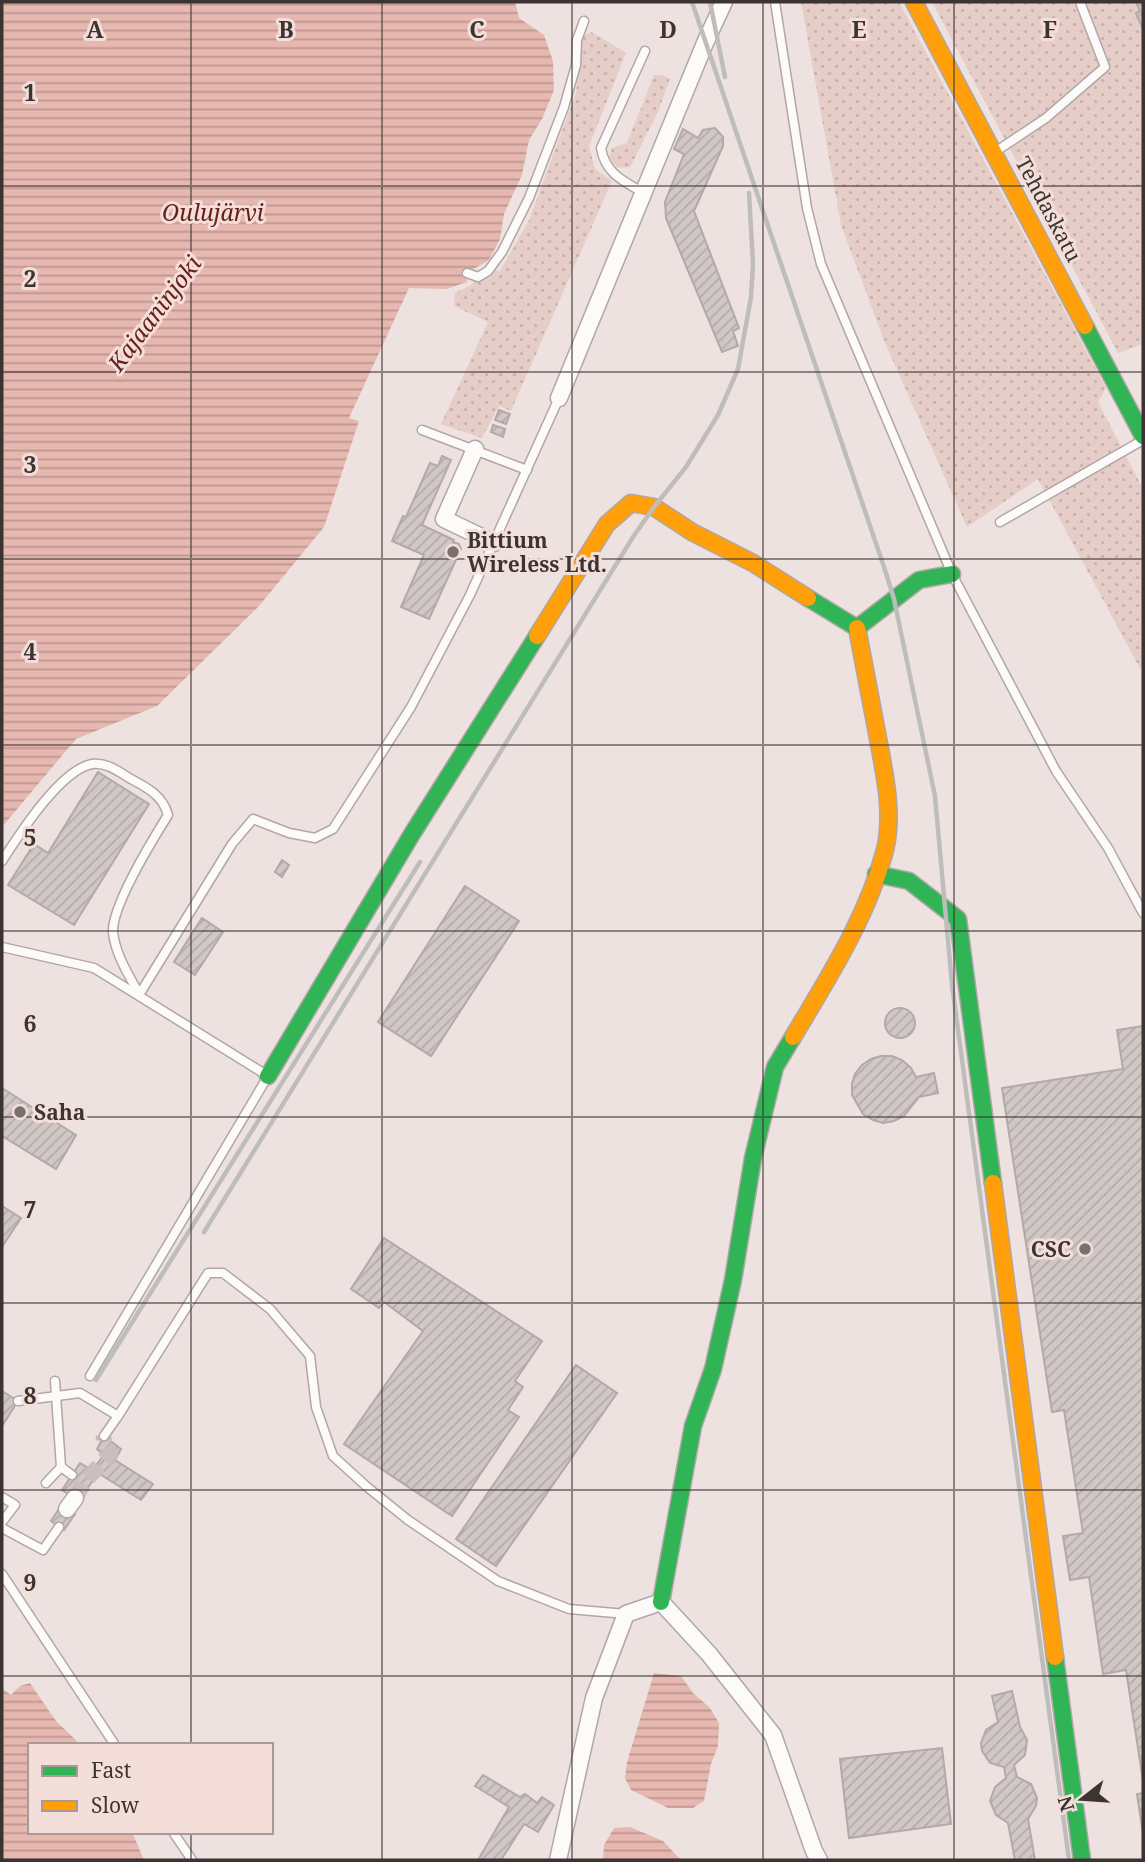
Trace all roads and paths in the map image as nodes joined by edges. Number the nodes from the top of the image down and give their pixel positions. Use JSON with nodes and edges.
{"nodes":[{"id":1,"x":724,"y":2,"type":"edge"},
{"id":2,"x":775,"y":2,"type":"edge"},
{"id":3,"x":914,"y":2,"type":"edge"},
{"id":4,"x":1080,"y":2,"type":"edge"},
{"id":5,"x":583,"y":21,"type":"dead end"},
{"id":6,"x":645,"y":51,"type":"dead end"},
{"id":7,"x":995,"y":152,"type":"junction"},
{"id":8,"x":644,"y":193,"type":"junction"},
{"id":9,"x":467,"y":273,"type":"dead end"},
{"id":10,"x":559,"y":398,"type":"joint"},
{"id":11,"x":422,"y":430,"type":"dead end"},
{"id":12,"x":1143,"y":438,"type":"edge"},
{"id":13,"x":475,"y":449,"type":"junction"},
{"id":14,"x":527,"y":470,"type":"junction"},
{"id":15,"x":1000,"y":522,"type":"dead end"},
{"id":16,"x":494,"y":543,"type":"junction"},
{"id":17,"x":952,"y":574,"type":"junction"},
{"id":18,"x":857,"y":628,"type":"junction"},
{"id":19,"x":2,"y":861,"type":"edge"},
{"id":20,"x":876,"y":874,"type":"junction"},
{"id":21,"x":1143,"y":913,"type":"edge"},
{"id":22,"x":2,"y":947,"type":"edge"},
{"id":23,"x":139,"y":995,"type":"junction"},
{"id":24,"x":268,"y":1076,"type":"junction"},
{"id":25,"x":90,"y":1376,"type":"dead end"},
{"id":26,"x":55,"y":1381,"type":"dead end"},
{"id":27,"x":56,"y":1396,"type":"junction"},
{"id":28,"x":18,"y":1401,"type":"dead end"},
{"id":29,"x":118,"y":1416,"type":"junction"},
{"id":30,"x":104,"y":1436,"type":"tunnel mouth"},
{"id":31,"x":61,"y":1467,"type":"junction"},
{"id":32,"x":72,"y":1475,"type":"dead end"},
{"id":33,"x":46,"y":1483,"type":"dead end"},
{"id":34,"x":2,"y":1497,"type":"edge"},
{"id":35,"x":2,"y":1522,"type":"edge"},
{"id":36,"x":59,"y":1527,"type":"dead end"},
{"id":37,"x":2,"y":1528,"type":"edge"},
{"id":38,"x":2,"y":1574,"type":"edge"},
{"id":39,"x":660,"y":1602,"type":"junction"},
{"id":40,"x":626,"y":1614,"type":"junction"},
{"id":41,"x":114,"y":1743,"type":"edge"},
{"id":42,"x":174,"y":1834,"type":"edge"},
{"id":43,"x":192,"y":1860,"type":"edge"},
{"id":44,"x":558,"y":1860,"type":"edge"},
{"id":45,"x":820,"y":1860,"type":"edge"},
{"id":46,"x":1082,"y":1860,"type":"edge"}],
"edges":[{"from":1,"to":8,"type":"street"},
{"from":2,"to":17,"type":"lane"},
{"from":3,"to":7,"type":"street","name":"Tehdaskatu"},
{"from":4,"to":7,"type":"lane"},
{"from":5,"to":9,"type":"lane"},
{"from":6,"to":8,"type":"lane"},
{"from":7,"to":12,"type":"street","name":"Tehdaskatu"},
{"from":8,"to":10,"type":"street"},
{"from":10,"to":14,"type":"lane"},
{"from":11,"to":13,"type":"lane"},
{"from":12,"to":15,"type":"lane"},
{"from":13,"to":14,"type":"lane"},
{"from":13,"to":16,"type":"street"},
{"from":14,"to":16,"type":"lane"},
{"from":16,"to":23,"type":"lane"},
{"from":17,"to":18,"type":"street"},
{"from":17,"to":21,"type":"lane"},
{"from":18,"to":20,"type":"street"},
{"from":18,"to":24,"type":"street"},
{"from":19,"to":23,"type":"lane"},
{"from":20,"to":39,"type":"street"},
{"from":20,"to":46,"type":"street"},
{"from":22,"to":23,"type":"lane"},
{"from":23,"to":24,"type":"lane"},
{"from":24,"to":25,"type":"lane"},
{"from":26,"to":27,"type":"lane"},
{"from":27,"to":28,"type":"lane"},
{"from":27,"to":29,"type":"lane"},
{"from":27,"to":31,"type":"lane"},
{"from":29,"to":30,"type":"lane"},
{"from":29,"to":40,"type":"lane"},
{"from":31,"to":32,"type":"lane"},
{"from":31,"to":33,"type":"lane"},
{"from":34,"to":35,"type":"lane"},
{"from":36,"to":37,"type":"lane"},
{"from":38,"to":41,"type":"lane"},
{"from":39,"to":40,"type":"street"},
{"from":39,"to":45,"type":"street"},
{"from":40,"to":44,"type":"street"},
{"from":42,"to":43,"type":"lane"}]}
